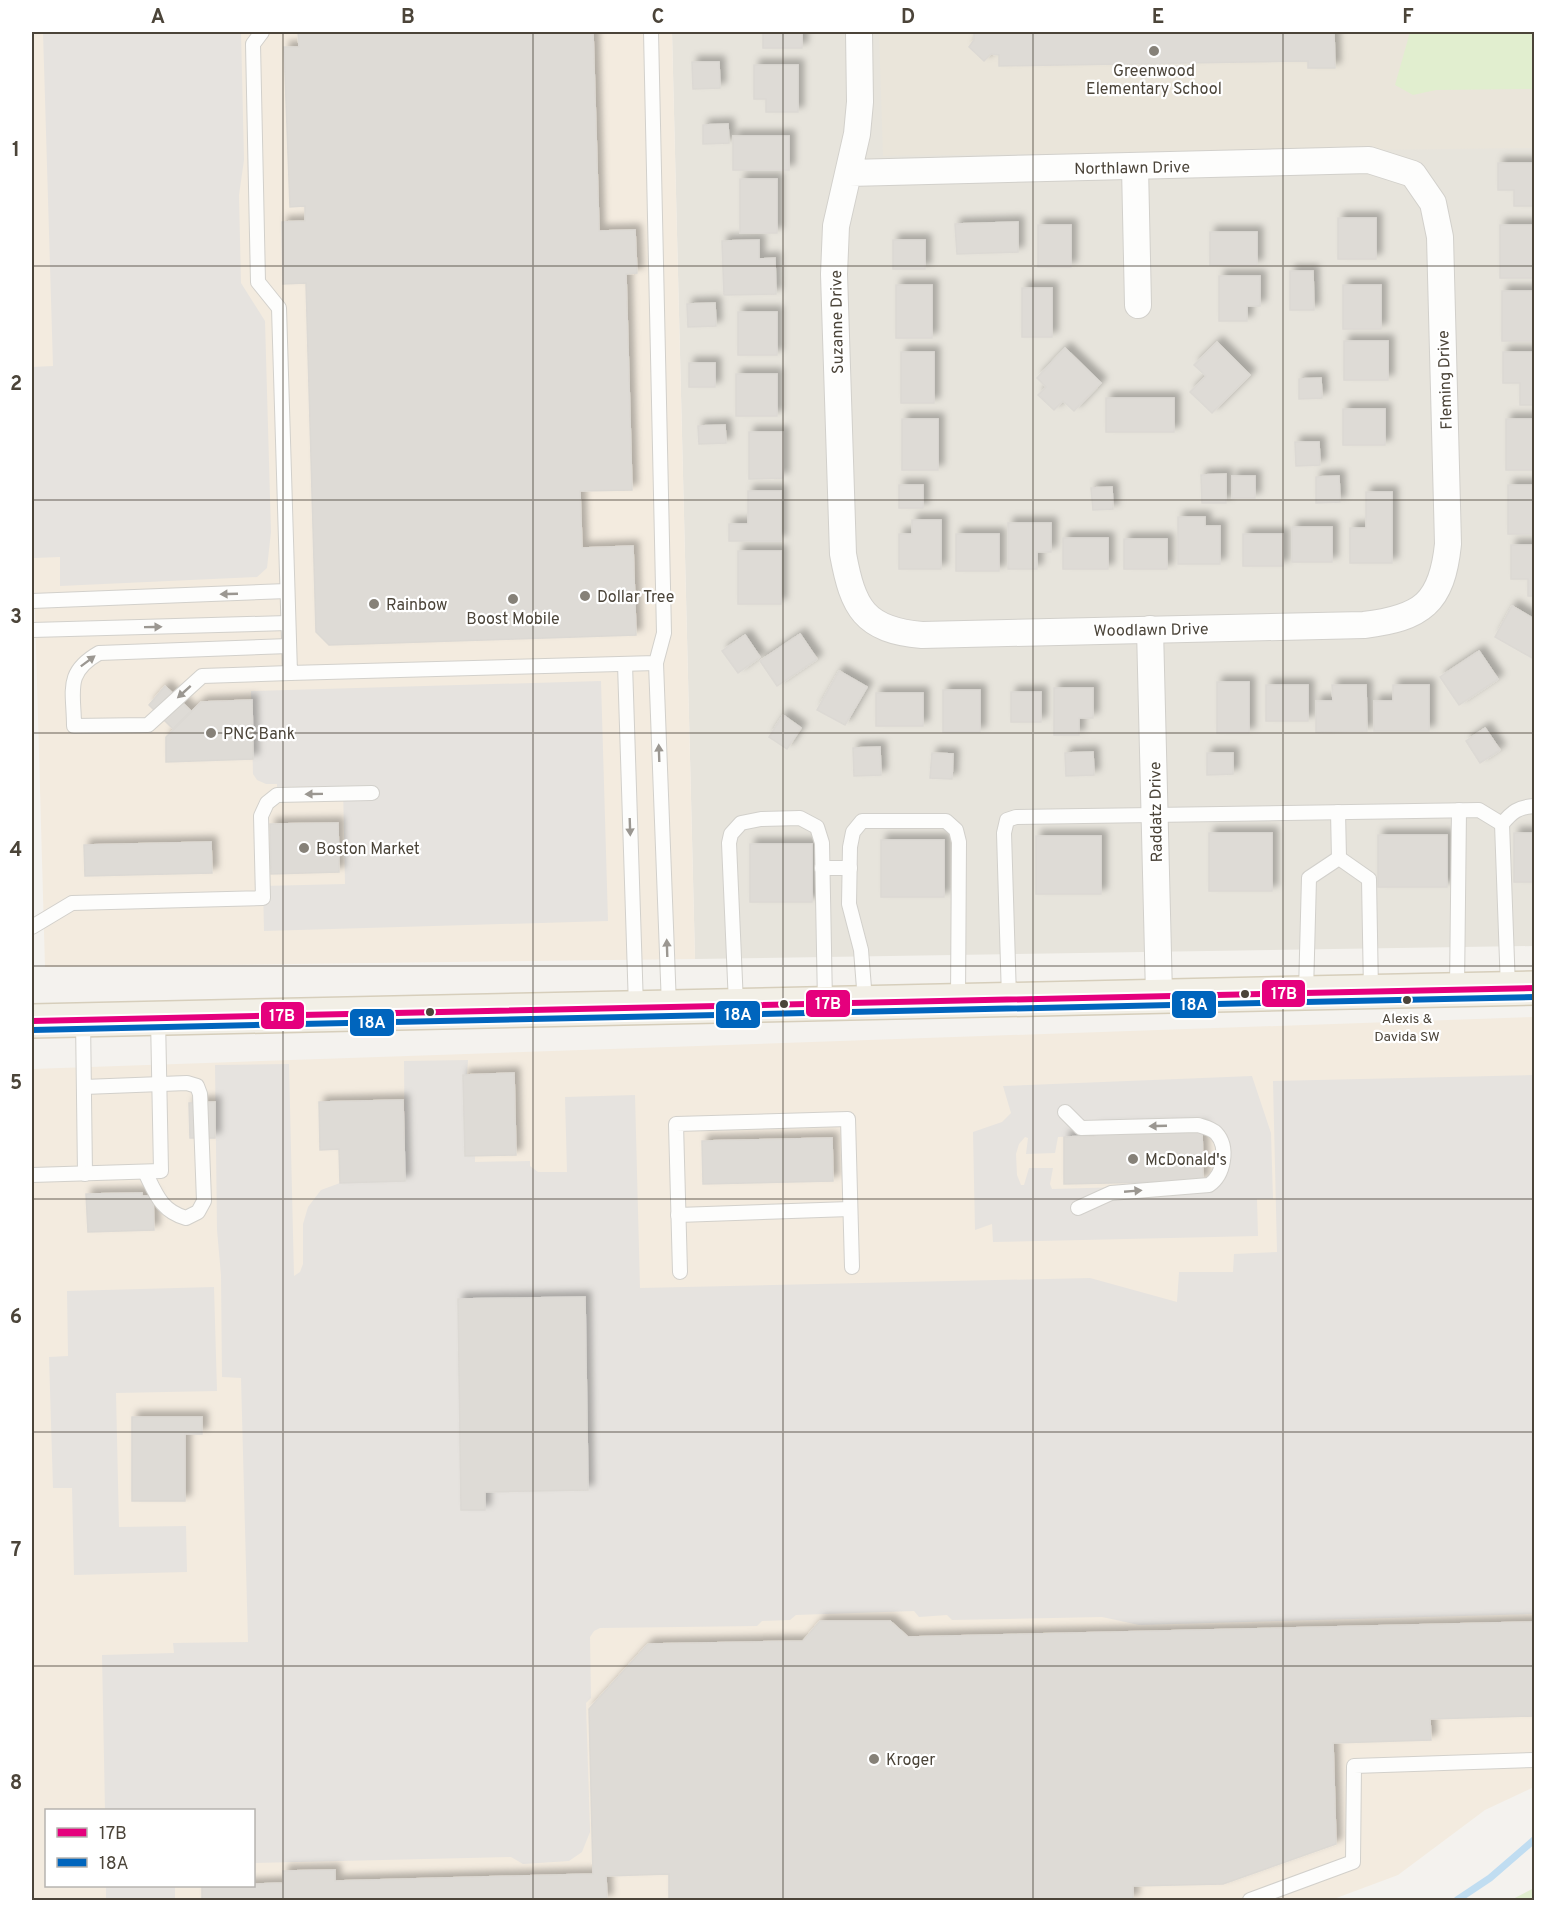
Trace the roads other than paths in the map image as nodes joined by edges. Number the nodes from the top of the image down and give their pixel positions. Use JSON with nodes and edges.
{"nodes":[{"id":1,"x":262,"y":32,"type":"edge"},
{"id":2,"x":651,"y":32,"type":"edge"},
{"id":3,"x":858,"y":32,"type":"edge"},
{"id":4,"x":1135,"y":167,"type":"junction"},
{"id":5,"x":849,"y":173,"type":"junction"},
{"id":6,"x":1413,"y":174,"type":"joint"},
{"id":7,"x":1138,"y":305,"type":"dead end"},
{"id":8,"x":287,"y":591,"type":"junction"},
{"id":9,"x":1437,"y":592,"type":"joint"},
{"id":10,"x":32,"y":602,"type":"edge"},
{"id":11,"x":862,"y":610,"type":"joint"},
{"id":12,"x":288,"y":623,"type":"junction"},
{"id":13,"x":1150,"y":629,"type":"junction"},
{"id":14,"x":32,"y":630,"type":"edge"},
{"id":15,"x":289,"y":646,"type":"junction"},
{"id":16,"x":656,"y":663,"type":"junction"},
{"id":17,"x":625,"y":664,"type":"junction"},
{"id":18,"x":290,"y":673,"type":"junction"},
{"id":19,"x":372,"y":793,"type":"dead end"},
{"id":20,"x":1534,"y":806,"type":"edge"},
{"id":21,"x":1459,"y":810,"type":"junction"},
{"id":22,"x":1338,"y":812,"type":"junction"},
{"id":23,"x":1155,"y":816,"type":"junction"},
{"id":24,"x":1502,"y":824,"type":"junction"},
{"id":25,"x":1339,"y":858,"type":"junction"},
{"id":26,"x":822,"y":867,"type":"junction"},
{"id":27,"x":850,"y":868,"type":"junction"},
{"id":28,"x":32,"y":927,"type":"edge"},
{"id":29,"x":1521,"y":988,"type":"edge"},
{"id":30,"x":1457,"y":989,"type":"junction"},
{"id":31,"x":1371,"y":991,"type":"junction"},
{"id":32,"x":1306,"y":992,"type":"junction"},
{"id":33,"x":1160,"y":995,"type":"junction"},
{"id":34,"x":1009,"y":998,"type":"junction"},
{"id":35,"x":958,"y":999,"type":"junction"},
{"id":36,"x":865,"y":1001,"type":"junction"},
{"id":37,"x":825,"y":1003,"type":"junction"},
{"id":38,"x":736,"y":1004,"type":"junction"},
{"id":39,"x":669,"y":1006,"type":"junction"},
{"id":40,"x":636,"y":1007,"type":"junction"},
{"id":41,"x":158,"y":1018,"type":"junction"},
{"id":42,"x":83,"y":1020,"type":"junction"},
{"id":43,"x":32,"y":1021,"type":"edge"},
{"id":44,"x":160,"y":1084,"type":"junction"},
{"id":45,"x":84,"y":1087,"type":"junction"},
{"id":46,"x":1065,"y":1112,"type":"dead end"},
{"id":47,"x":145,"y":1172,"type":"junction"},
{"id":48,"x":85,"y":1174,"type":"junction"},
{"id":49,"x":32,"y":1175,"type":"edge"},
{"id":50,"x":1078,"y":1208,"type":"dead end"},
{"id":51,"x":850,"y":1209,"type":"junction"},
{"id":52,"x":678,"y":1215,"type":"junction"},
{"id":53,"x":852,"y":1267,"type":"dead end"},
{"id":54,"x":680,"y":1272,"type":"dead end"},
{"id":55,"x":1534,"y":1760,"type":"edge"},
{"id":56,"x":1250,"y":1900,"type":"edge"}],
"edges":[{"from":1,"to":8,"type":"lane"},
{"from":2,"to":16,"type":"lane"},
{"from":3,"to":5,"type":"street","name":"Suzanne Drive"},
{"from":4,"to":5,"type":"street","name":"Northlawn Drive"},
{"from":4,"to":6,"type":"street","name":"Northlawn Drive"},
{"from":4,"to":7,"type":"street"},
{"from":5,"to":11,"type":"street","name":"Suzanne Drive"},
{"from":6,"to":9,"type":"street","name":"Fleming Drive"},
{"from":8,"to":10,"type":"lane","one_way":true},
{"from":8,"to":12,"type":"lane"},
{"from":9,"to":13,"type":"street","name":"Woodlawn Drive"},
{"from":11,"to":13,"type":"street","name":"Woodlawn Drive"},
{"from":14,"to":12,"type":"lane","one_way":true},
{"from":12,"to":15,"type":"lane"},
{"from":13,"to":23,"type":"street","name":"Raddatz Drive"},
{"from":15,"to":18,"type":"lane"},
{"from":18,"to":15,"type":"lane","one_way":true},
{"from":16,"to":17,"type":"lane"},
{"from":39,"to":16,"type":"lane","one_way":true},
{"from":17,"to":18,"type":"lane"},
{"from":17,"to":40,"type":"lane","one_way":true},
{"from":19,"to":28,"type":"lane","one_way":true},
{"from":20,"to":24,"type":"lane"},
{"from":21,"to":22,"type":"lane"},
{"from":21,"to":24,"type":"lane"},
{"from":21,"to":30,"type":"lane"},
{"from":22,"to":23,"type":"lane"},
{"from":22,"to":25,"type":"lane"},
{"from":23,"to":33,"type":"street","name":"Raddatz Drive"},
{"from":23,"to":34,"type":"lane"},
{"from":24,"to":29,"type":"lane"},
{"from":25,"to":31,"type":"lane"},
{"from":25,"to":32,"type":"lane"},
{"from":26,"to":27,"type":"lane"},
{"from":26,"to":37,"type":"lane"},
{"from":26,"to":38,"type":"lane"},
{"from":27,"to":35,"type":"lane"},
{"from":27,"to":36,"type":"lane"},
{"from":29,"to":30,"type":"main road"},
{"from":30,"to":31,"type":"main road"},
{"from":31,"to":32,"type":"main road"},
{"from":32,"to":33,"type":"main road"},
{"from":33,"to":34,"type":"main road"},
{"from":34,"to":35,"type":"main road"},
{"from":35,"to":36,"type":"main road"},
{"from":36,"to":37,"type":"main road"},
{"from":37,"to":38,"type":"main road"},
{"from":38,"to":39,"type":"main road"},
{"from":39,"to":40,"type":"main road"},
{"from":40,"to":41,"type":"main road"},
{"from":41,"to":42,"type":"main road"},
{"from":41,"to":44,"type":"lane"},
{"from":42,"to":43,"type":"main road"},
{"from":42,"to":45,"type":"lane"},
{"from":44,"to":45,"type":"lane"},
{"from":44,"to":47,"type":"lane"},
{"from":44,"to":47,"type":"lane"},
{"from":45,"to":48,"type":"lane"},
{"from":50,"to":46,"type":"lane","one_way":true},
{"from":47,"to":48,"type":"lane"},
{"from":48,"to":49,"type":"lane"},
{"from":51,"to":52,"type":"lane"},
{"from":51,"to":52,"type":"lane"},
{"from":51,"to":53,"type":"lane"},
{"from":52,"to":54,"type":"lane"},
{"from":55,"to":56,"type":"lane"}]}
